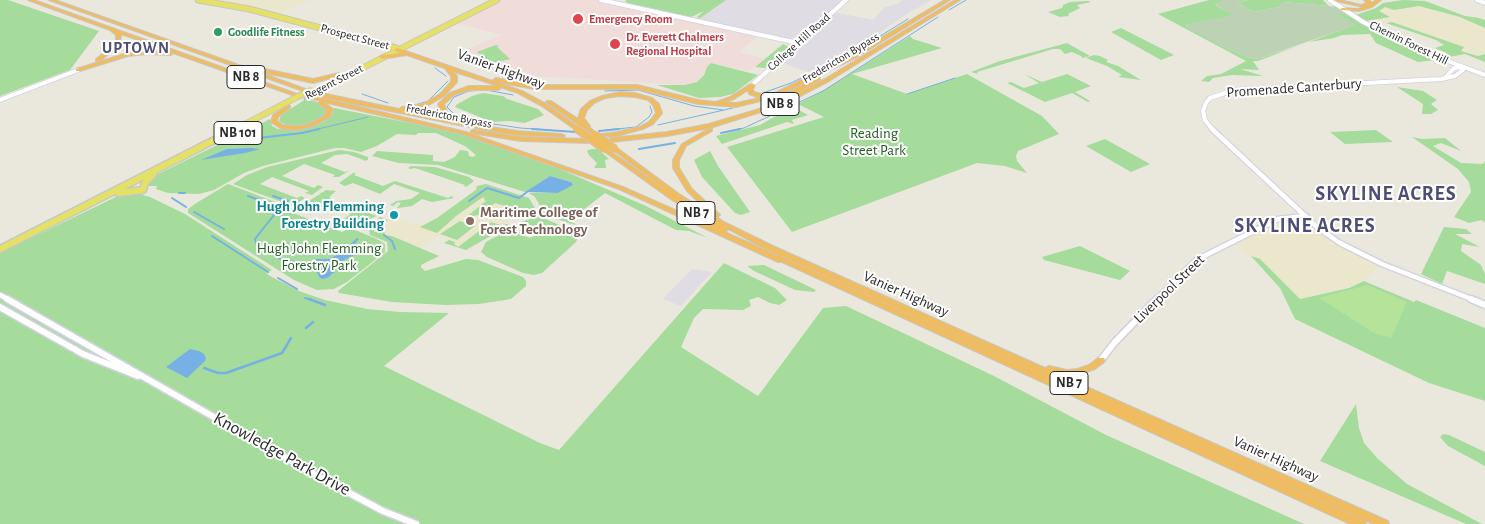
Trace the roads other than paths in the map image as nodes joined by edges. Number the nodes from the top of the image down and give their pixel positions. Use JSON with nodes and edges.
{"nodes":[{"id":1,"x":30,"y":0,"type":"edge"},
{"id":2,"x":51,"y":0,"type":"edge"},
{"id":3,"x":198,"y":0,"type":"edge"},
{"id":4,"x":491,"y":0,"type":"edge"},
{"id":5,"x":497,"y":0,"type":"edge"},
{"id":6,"x":601,"y":0,"type":"edge"},
{"id":7,"x":846,"y":0,"type":"edge"},
{"id":8,"x":948,"y":0,"type":"edge"},
{"id":9,"x":958,"y":0,"type":"edge"},
{"id":10,"x":1330,"y":0,"type":"edge"},
{"id":11,"x":1366,"y":0,"type":"edge"},
{"id":12,"x":1379,"y":0,"type":"edge"},
{"id":13,"x":1477,"y":0,"type":"edge"},
{"id":14,"x":1335,"y":3,"type":"edge"},
{"id":15,"x":1485,"y":3,"type":"edge"},
{"id":16,"x":1342,"y":9,"type":"junction"},
{"id":17,"x":1359,"y":10,"type":"junction"},
{"id":18,"x":1354,"y":16,"type":"junction"},
{"id":19,"x":102,"y":24,"type":"junction"},
{"id":20,"x":302,"y":24,"type":"junction"},
{"id":21,"x":798,"y":43,"type":"junction"},
{"id":22,"x":407,"y":44,"type":"junction"},
{"id":23,"x":386,"y":45,"type":"junction"},
{"id":24,"x":374,"y":46,"type":"junction"},
{"id":25,"x":394,"y":49,"type":"junction"},
{"id":26,"x":857,"y":54,"type":"junction"},
{"id":27,"x":412,"y":55,"type":"junction"},
{"id":28,"x":380,"y":56,"type":"junction"},
{"id":29,"x":194,"y":58,"type":"junction"},
{"id":30,"x":427,"y":60,"type":"junction"},
{"id":31,"x":434,"y":63,"type":"junction"},
{"id":32,"x":235,"y":65,"type":"junction"},
{"id":33,"x":443,"y":66,"type":"junction"},
{"id":34,"x":1460,"y":68,"type":"junction"},
{"id":35,"x":78,"y":70,"type":"junction"},
{"id":36,"x":1485,"y":74,"type":"edge"},
{"id":37,"x":339,"y":76,"type":"junction"},
{"id":38,"x":496,"y":80,"type":"junction"},
{"id":39,"x":752,"y":85,"type":"junction"},
{"id":40,"x":312,"y":91,"type":"junction"},
{"id":41,"x":520,"y":92,"type":"junction"},
{"id":42,"x":302,"y":97,"type":"junction"},
{"id":43,"x":771,"y":97,"type":"junction"},
{"id":44,"x":0,"y":100,"type":"edge"},
{"id":45,"x":698,"y":102,"type":"junction"},
{"id":46,"x":781,"y":104,"type":"junction"},
{"id":47,"x":288,"y":106,"type":"junction"},
{"id":48,"x":379,"y":107,"type":"junction"},
{"id":49,"x":402,"y":118,"type":"junction"},
{"id":50,"x":479,"y":127,"type":"junction"},
{"id":51,"x":586,"y":127,"type":"junction"},
{"id":52,"x":604,"y":135,"type":"dead end"},
{"id":53,"x":582,"y":136,"type":"dead end"},
{"id":54,"x":612,"y":137,"type":"junction"},
{"id":55,"x":588,"y":141,"type":"dead end"},
{"id":56,"x":172,"y":163,"type":"junction"},
{"id":57,"x":155,"y":172,"type":"junction"},
{"id":58,"x":99,"y":200,"type":"junction"},
{"id":59,"x":1306,"y":216,"type":"junction"},
{"id":60,"x":770,"y":248,"type":"junction"},
{"id":61,"x":0,"y":249,"type":"edge"},
{"id":62,"x":794,"y":266,"type":"junction"},
{"id":63,"x":0,"y":295,"type":"edge"},
{"id":64,"x":1485,"y":306,"type":"edge"},
{"id":65,"x":0,"y":307,"type":"edge"},
{"id":66,"x":996,"y":350,"type":"junction"},
{"id":67,"x":1100,"y":360,"type":"joint"},
{"id":68,"x":150,"y":381,"type":"junction"},
{"id":69,"x":416,"y":524,"type":"edge"},
{"id":70,"x":1361,"y":524,"type":"edge"},
{"id":71,"x":1384,"y":524,"type":"edge"}],
"edges":[{"from":1,"to":19,"type":"highway","name":"Fredericton Bypass","number":"NB 8"},
{"from":2,"to":32,"type":"highway","name":"Fredericton Bypass","number":"NB 8"},
{"from":3,"to":20,"type":"main road","name":"Prospect Street"},
{"from":4,"to":22,"type":"main road","name":"Regent Street","number":"NB 101"},
{"from":5,"to":22,"type":"main road","name":"Regent Street","number":"NB 101"},
{"from":6,"to":21,"type":"street"},
{"from":7,"to":21,"type":"street","name":"College Hill Road"},
{"from":8,"to":26,"type":"highway","name":"Fredericton Bypass","number":"NB 8"},
{"from":9,"to":46,"type":"highway","name":"Fredericton Bypass","number":"NB 8"},
{"from":10,"to":14,"type":"street","name":"Chemin Forest Hill"},
{"from":11,"to":14,"type":"highway"},
{"from":12,"to":17,"type":"highway"},
{"from":13,"to":15,"type":"street"},
{"from":14,"to":16,"type":"street","name":"Chemin Forest Hill"},
{"from":16,"to":17,"type":"highway"},
{"from":16,"to":18,"type":"street","name":"Chemin Forest Hill"},
{"from":17,"to":18,"type":"highway"},
{"from":18,"to":34,"type":"street","name":"Chemin Forest Hill"},
{"from":19,"to":29,"type":"highway","name":"Fredericton Bypass","number":"NB 8"},
{"from":19,"to":35,"type":"highway"},
{"from":20,"to":23,"type":"main road","name":"Prospect Street"},
{"from":20,"to":24,"type":"main road","name":"Prospect Street"},
{"from":21,"to":39,"type":"street","name":"College Hill Road"},
{"from":22,"to":23,"type":"main road"},
{"from":22,"to":25,"type":"main road","name":"Regent Street","number":"NB 101"},
{"from":22,"to":30,"type":"highway"},
{"from":23,"to":25,"type":"main road","name":"Prospect Street"},
{"from":24,"to":25,"type":"main road","name":"Prospect Street"},
{"from":24,"to":28,"type":"main road"},
{"from":25,"to":27,"type":"highway","name":"Vanier Highway","number":"NB 7"},
{"from":25,"to":28,"type":"main road","name":"Regent Street","number":"NB 101"},
{"from":26,"to":43,"type":"highway"},
{"from":26,"to":54,"type":"highway","name":"Fredericton Bypass","number":"NB 8"},
{"from":27,"to":28,"type":"highway"},
{"from":27,"to":30,"type":"highway","name":"Vanier Highway","number":"NB 7"},
{"from":28,"to":37,"type":"main road","name":"Regent Street","number":"NB 101"},
{"from":28,"to":40,"type":"main road","name":"Regent Street","number":"NB 101"},
{"from":29,"to":35,"type":"highway"},
{"from":29,"to":42,"type":"highway","name":"Fredericton Bypass","number":"NB 8"},
{"from":30,"to":31,"type":"highway","name":"Vanier Highway","number":"NB 7"},
{"from":31,"to":33,"type":"highway","name":"Vanier Highway","number":"NB 7"},
{"from":31,"to":38,"type":"highway","name":"Vanier Highway","number":"NB 7"},
{"from":32,"to":37,"type":"highway"},
{"from":32,"to":40,"type":"highway","name":"Fredericton Bypass","number":"NB 8"},
{"from":33,"to":41,"type":"highway","name":"Vanier Highway","number":"NB 7"},
{"from":33,"to":48,"type":"highway"},
{"from":34,"to":36,"type":"street","name":"Chemin Forest Hill"},
{"from":34,"to":59,"type":"street","name":"Promenade Canterbury"},
{"from":35,"to":44,"type":"street"},
{"from":37,"to":40,"type":"main road","name":"Regent Street","number":"NB 101"},
{"from":38,"to":45,"type":"highway"},
{"from":38,"to":51,"type":"highway","name":"Vanier Highway","number":"NB 7"},
{"from":39,"to":43,"type":"highway"},
{"from":39,"to":45,"type":"highway"},
{"from":40,"to":42,"type":"main road","name":"Regent Street","number":"NB 101","bridge":true},
{"from":40,"to":48,"type":"highway","name":"Fredericton Bypass","number":"NB 8"},
{"from":41,"to":50,"type":"highway"},
{"from":41,"to":62,"type":"highway","name":"Vanier Highway","number":"NB 7","bridge":true},
{"from":42,"to":47,"type":"main road","name":"Regent Street","number":"NB 101"},
{"from":42,"to":47,"type":"highway"},
{"from":42,"to":49,"type":"highway","name":"Fredericton Bypass","number":"NB 8"},
{"from":42,"to":56,"type":"main road","name":"Regent Street","number":"NB 101"},
{"from":43,"to":45,"type":"highway"},
{"from":46,"to":54,"type":"highway","name":"Fredericton Bypass","number":"NB 8"},
{"from":46,"to":60,"type":"highway"},
{"from":47,"to":56,"type":"main road","name":"Regent Street","number":"NB 101"},
{"from":48,"to":50,"type":"highway","name":"Fredericton Bypass","number":"NB 8"},
{"from":49,"to":55,"type":"highway","name":"Fredericton Bypass","number":"NB 8"},
{"from":49,"to":62,"type":"highway"},
{"from":50,"to":53,"type":"highway","name":"Fredericton Bypass","number":"NB 8"},
{"from":51,"to":54,"type":"highway"},
{"from":51,"to":60,"type":"highway","name":"Vanier Highway","number":"NB 7","bridge":true},
{"from":52,"to":54,"type":"highway","name":"Fredericton Bypass","number":"NB 8"},
{"from":56,"to":57,"type":"main road","name":"Regent Street","number":"NB 101"},
{"from":57,"to":58,"type":"main road","name":"Regent Street","number":"NB 101"},
{"from":57,"to":58,"type":"main road"},
{"from":58,"to":61,"type":"main road","name":"Regent Street","number":"NB 101"},
{"from":59,"to":64,"type":"street","name":"Promenade Canterbury"},
{"from":59,"to":67,"type":"street","name":"Liverpool Street"},
{"from":60,"to":66,"type":"highway","name":"Vanier Highway","number":"NB 7"},
{"from":62,"to":70,"type":"highway","name":"Vanier Highway","number":"NB 7"},
{"from":63,"to":68,"type":"street","name":"Knowledge Park Drive"},
{"from":65,"to":68,"type":"street","name":"Knowledge Park Drive"},
{"from":66,"to":67,"type":"highway"},
{"from":66,"to":71,"type":"highway","name":"Vanier Highway","number":"NB 7"},
{"from":68,"to":69,"type":"street","name":"Knowledge Park Drive"}]}
